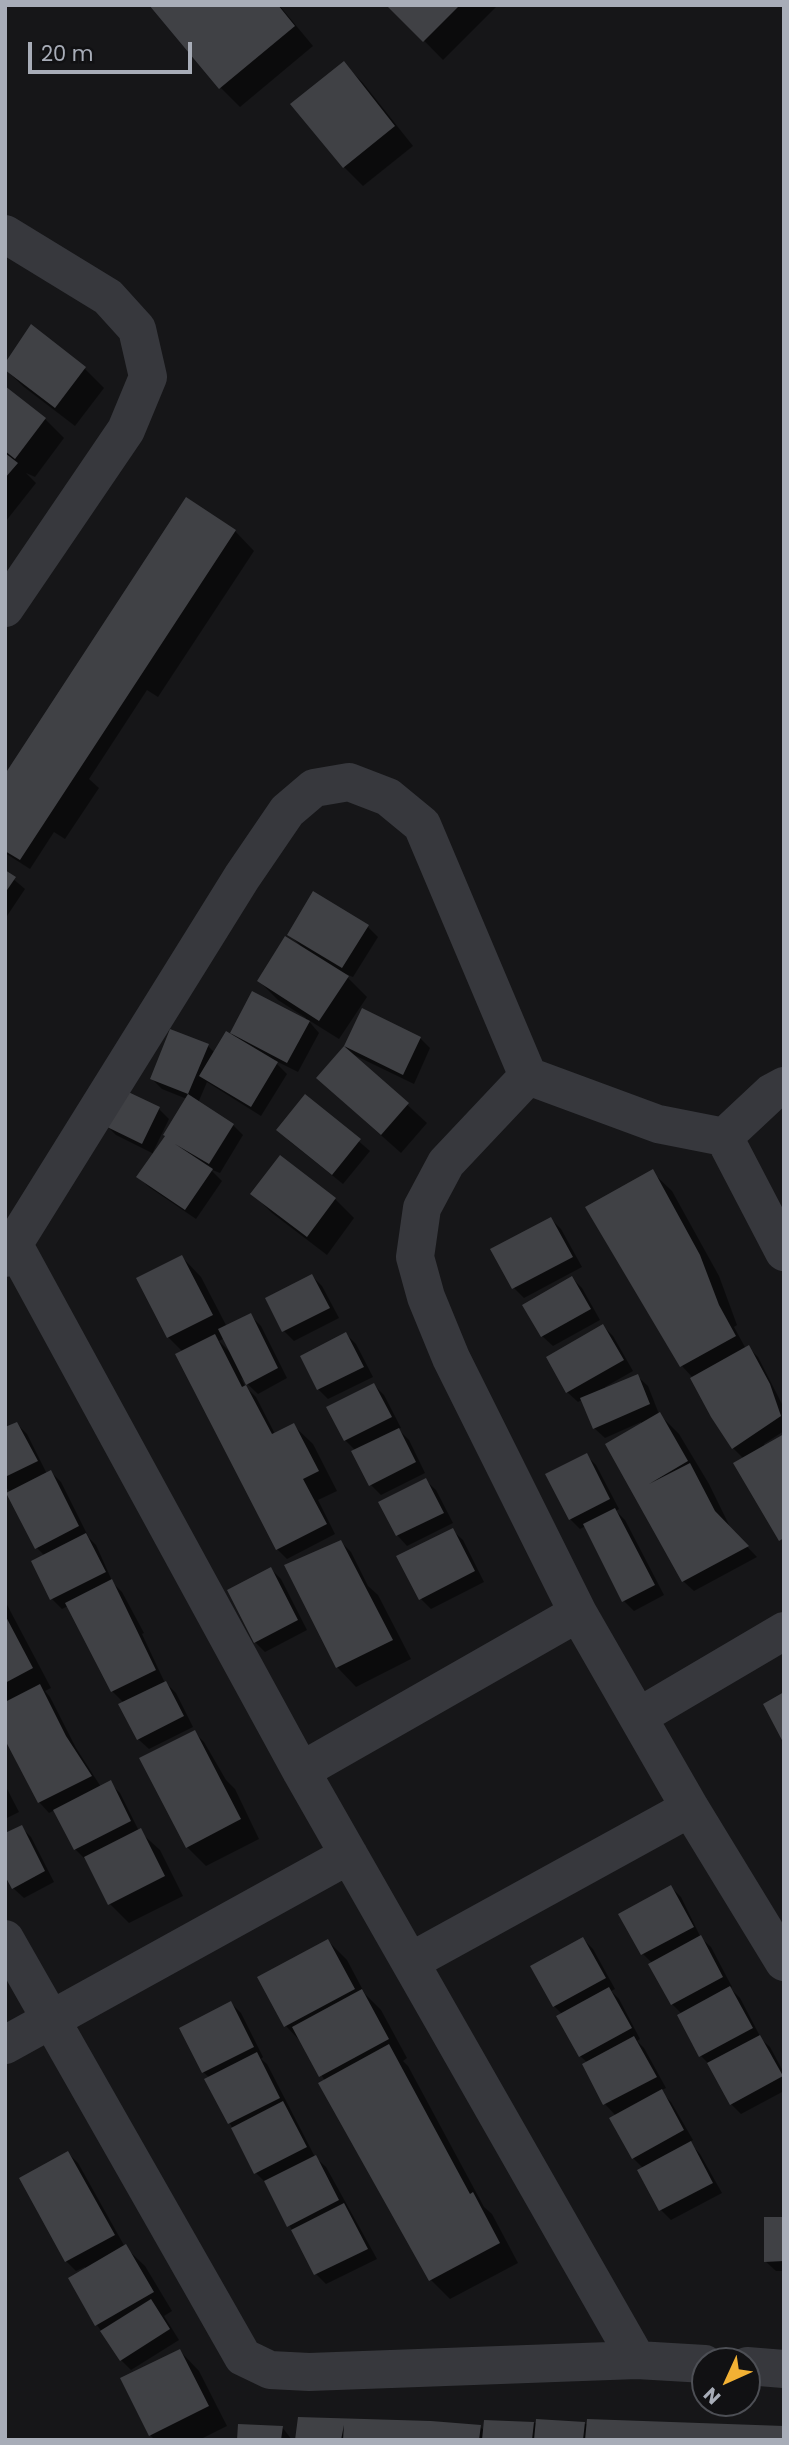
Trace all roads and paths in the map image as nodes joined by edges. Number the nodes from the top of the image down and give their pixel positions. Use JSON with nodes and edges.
{"nodes":[{"id":1,"x":5,"y":234,"type":"edge"},
{"id":2,"x":5,"y":608,"type":"edge"},
{"id":3,"x":528,"y":1076,"type":"junction"},
{"id":4,"x":784,"y":1086,"type":"edge"},
{"id":5,"x":724,"y":1137,"type":"junction"},
{"id":6,"x":10,"y":1251,"type":"edge"},
{"id":7,"x":784,"y":1252,"type":"edge"},
{"id":8,"x":578,"y":1613,"type":"junction"},
{"id":9,"x":784,"y":1630,"type":"edge"},
{"id":10,"x":638,"y":1717,"type":"junction"},
{"id":11,"x":301,"y":1771,"type":"junction"},
{"id":12,"x":690,"y":1808,"type":"junction"},
{"id":13,"x":349,"y":1855,"type":"junction"},
{"id":14,"x":5,"y":1939,"type":"edge"},
{"id":15,"x":410,"y":1962,"type":"junction"},
{"id":16,"x":784,"y":1962,"type":"edge"},
{"id":17,"x":51,"y":2018,"type":"junction"},
{"id":18,"x":5,"y":2045,"type":"edge"},
{"id":19,"x":637,"y":2360,"type":"junction"},
{"id":20,"x":691,"y":2363,"type":"edge"},
{"id":21,"x":761,"y":2367,"type":"edge"},
{"id":22,"x":784,"y":2368,"type":"edge"}],
"edges":[{"from":1,"to":2,"type":"street"},
{"from":3,"to":5,"type":"street"},
{"from":3,"to":6,"type":"street"},
{"from":3,"to":8,"type":"street"},
{"from":4,"to":5,"type":"street"},
{"from":5,"to":7,"type":"street"},
{"from":6,"to":11,"type":"street"},
{"from":8,"to":10,"type":"street"},
{"from":8,"to":11,"type":"street"},
{"from":9,"to":10,"type":"street"},
{"from":10,"to":12,"type":"street"},
{"from":11,"to":13,"type":"street"},
{"from":12,"to":15,"type":"street"},
{"from":12,"to":16,"type":"street"},
{"from":13,"to":15,"type":"street"},
{"from":13,"to":17,"type":"street"},
{"from":14,"to":17,"type":"street"},
{"from":15,"to":19,"type":"street"},
{"from":17,"to":18,"type":"street"},
{"from":17,"to":19,"type":"street"},
{"from":19,"to":20,"type":"street"},
{"from":21,"to":22,"type":"street"}]}
